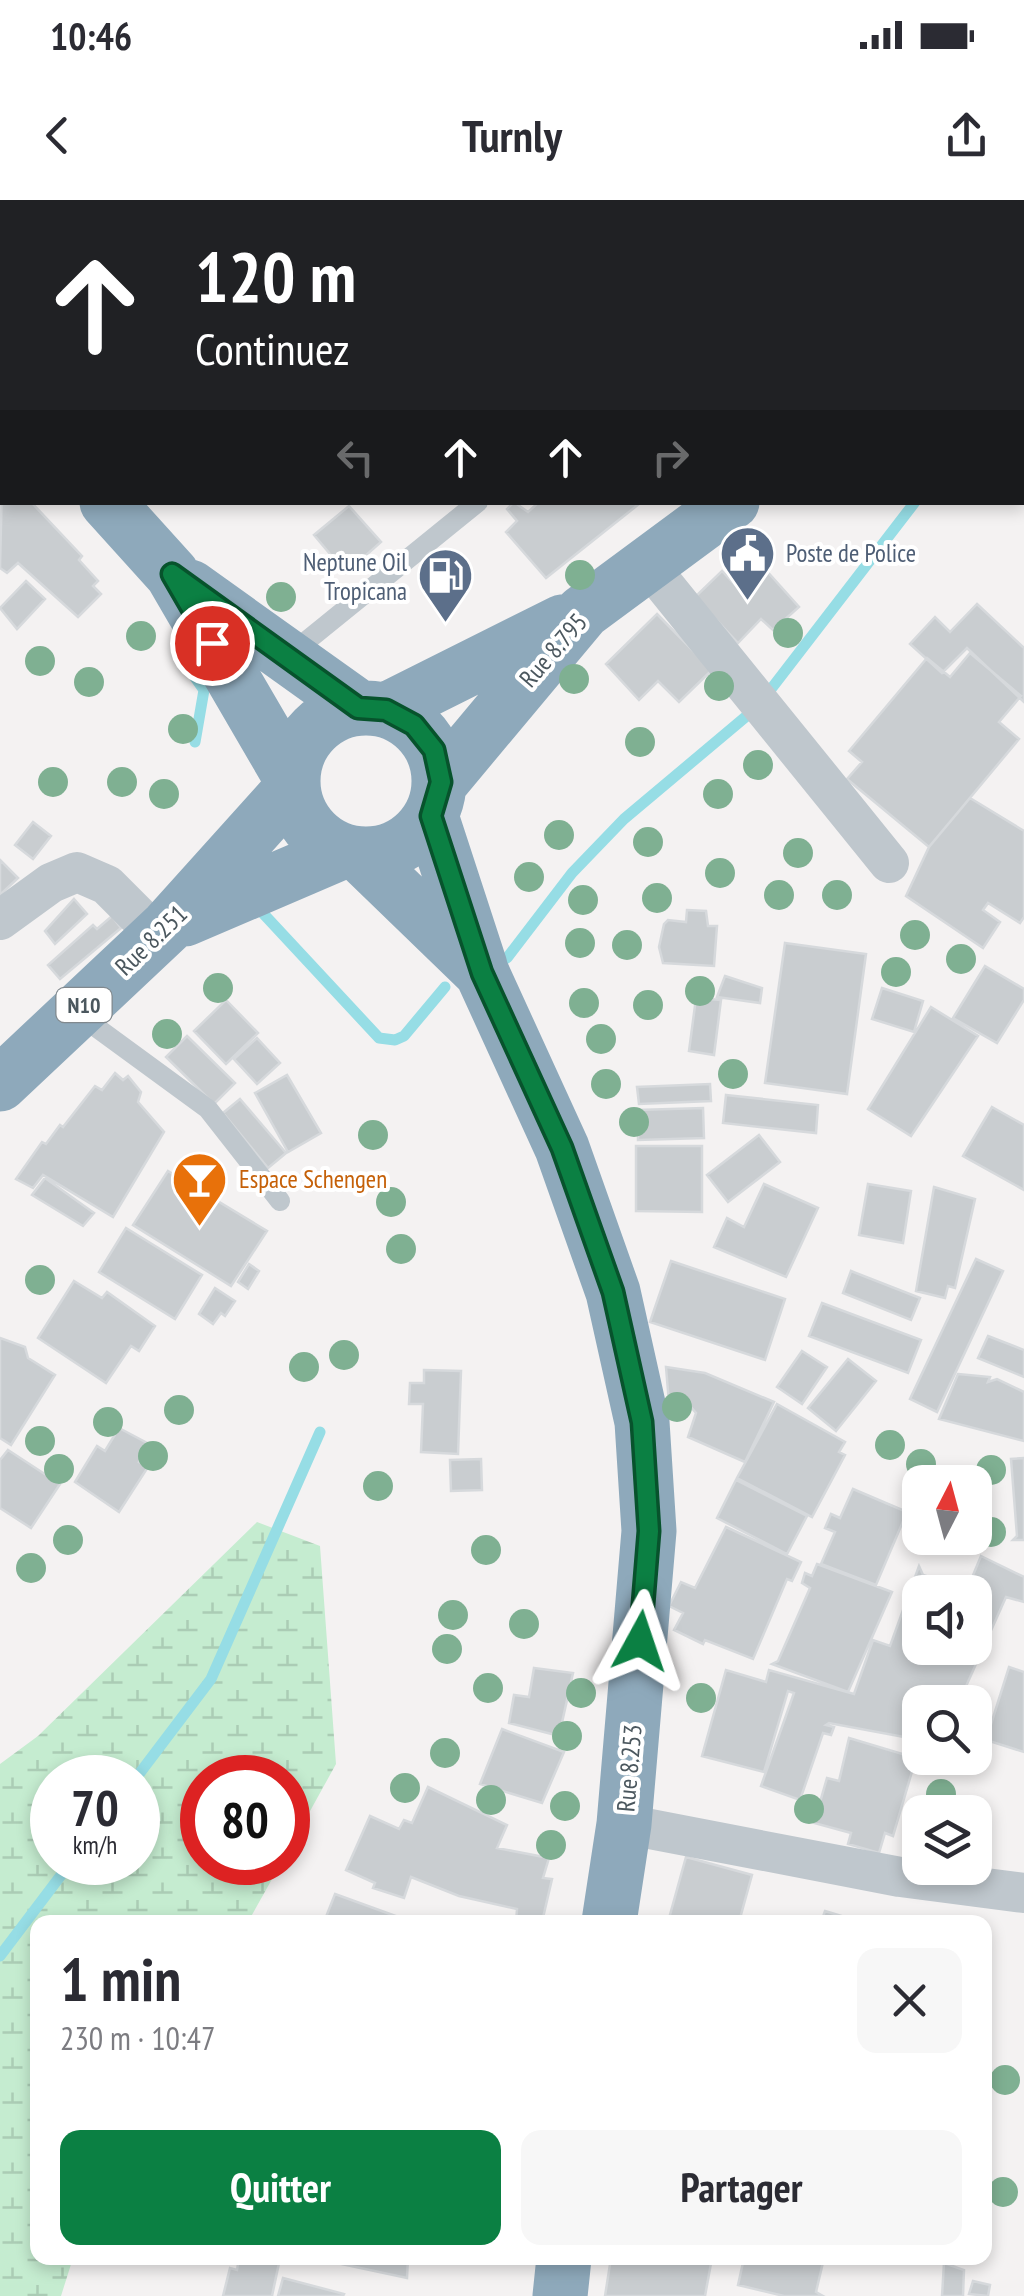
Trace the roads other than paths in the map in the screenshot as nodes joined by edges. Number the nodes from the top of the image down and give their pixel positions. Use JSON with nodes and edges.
{"nodes":[{"id":1,"x":110,"y":505,"type":"edge"},
{"id":2,"x":474,"y":505,"type":"edge"},
{"id":3,"x":728,"y":505,"type":"edge"},
{"id":4,"x":648,"y":565,"type":"junction"},
{"id":5,"x":172,"y":574,"type":"junction"},
{"id":6,"x":583,"y":612,"type":"junction"},
{"id":7,"x":287,"y":658,"type":"junction"},
{"id":8,"x":372,"y":709,"type":"junction"},
{"id":9,"x":292,"y":784,"type":"junction"},
{"id":10,"x":436,"y":799,"type":"junction"},
{"id":11,"x":351,"y":853,"type":"junction"},
{"id":12,"x":889,"y":863,"type":"dead end"},
{"id":13,"x":0,"y":920,"type":"edge"},
{"id":14,"x":163,"y":931,"type":"junction"},
{"id":15,"x":482,"y":973,"type":"junction"},
{"id":16,"x":76,"y":1012,"type":"junction"},
{"id":17,"x":0,"y":1084,"type":"edge"},
{"id":18,"x":280,"y":1202,"type":"dead end"},
{"id":19,"x":624,"y":1824,"type":"junction"},
{"id":20,"x":1024,"y":1894,"type":"edge"},
{"id":21,"x":610,"y":1915,"type":"edge"},
{"id":22,"x":563,"y":2265,"type":"edge"},
{"id":23,"x":560,"y":2296,"type":"edge"}],
"edges":[{"from":1,"to":5,"type":"highway"},
{"from":2,"to":7,"type":"lane"},
{"from":3,"to":4,"type":"highway","name":"Rue 8.795"},
{"from":4,"to":6,"type":"highway","name":"Rue 8.795"},
{"from":4,"to":12,"type":"street"},
{"from":5,"to":7,"type":"highway"},
{"from":5,"to":9,"type":"highway"},
{"from":6,"to":8,"type":"highway"},
{"from":6,"to":10,"type":"highway","name":"Rue 8.795"},
{"from":7,"to":8,"type":"highway"},
{"from":8,"to":9,"type":"highway"},
{"from":8,"to":10,"type":"highway"},
{"from":9,"to":11,"type":"highway"},
{"from":9,"to":14,"type":"highway","name":"Rue 8.251","number":"N10"},
{"from":10,"to":11,"type":"highway"},
{"from":10,"to":15,"type":"highway"},
{"from":11,"to":14,"type":"highway","number":"N10"},
{"from":11,"to":15,"type":"highway","name":"Rue 8.253"},
{"from":13,"to":14,"type":"street"},
{"from":14,"to":16,"type":"highway","name":"Rue 8.251","number":"N10"},
{"from":15,"to":19,"type":"highway","name":"Rue 8.253"},
{"from":16,"to":17,"type":"highway","name":"Rue 8.251","number":"N10"},
{"from":16,"to":18,"type":"lane"},
{"from":19,"to":20,"type":"street"},
{"from":19,"to":21,"type":"highway","name":"Rue 8.253"},
{"from":22,"to":23,"type":"highway"}]}
